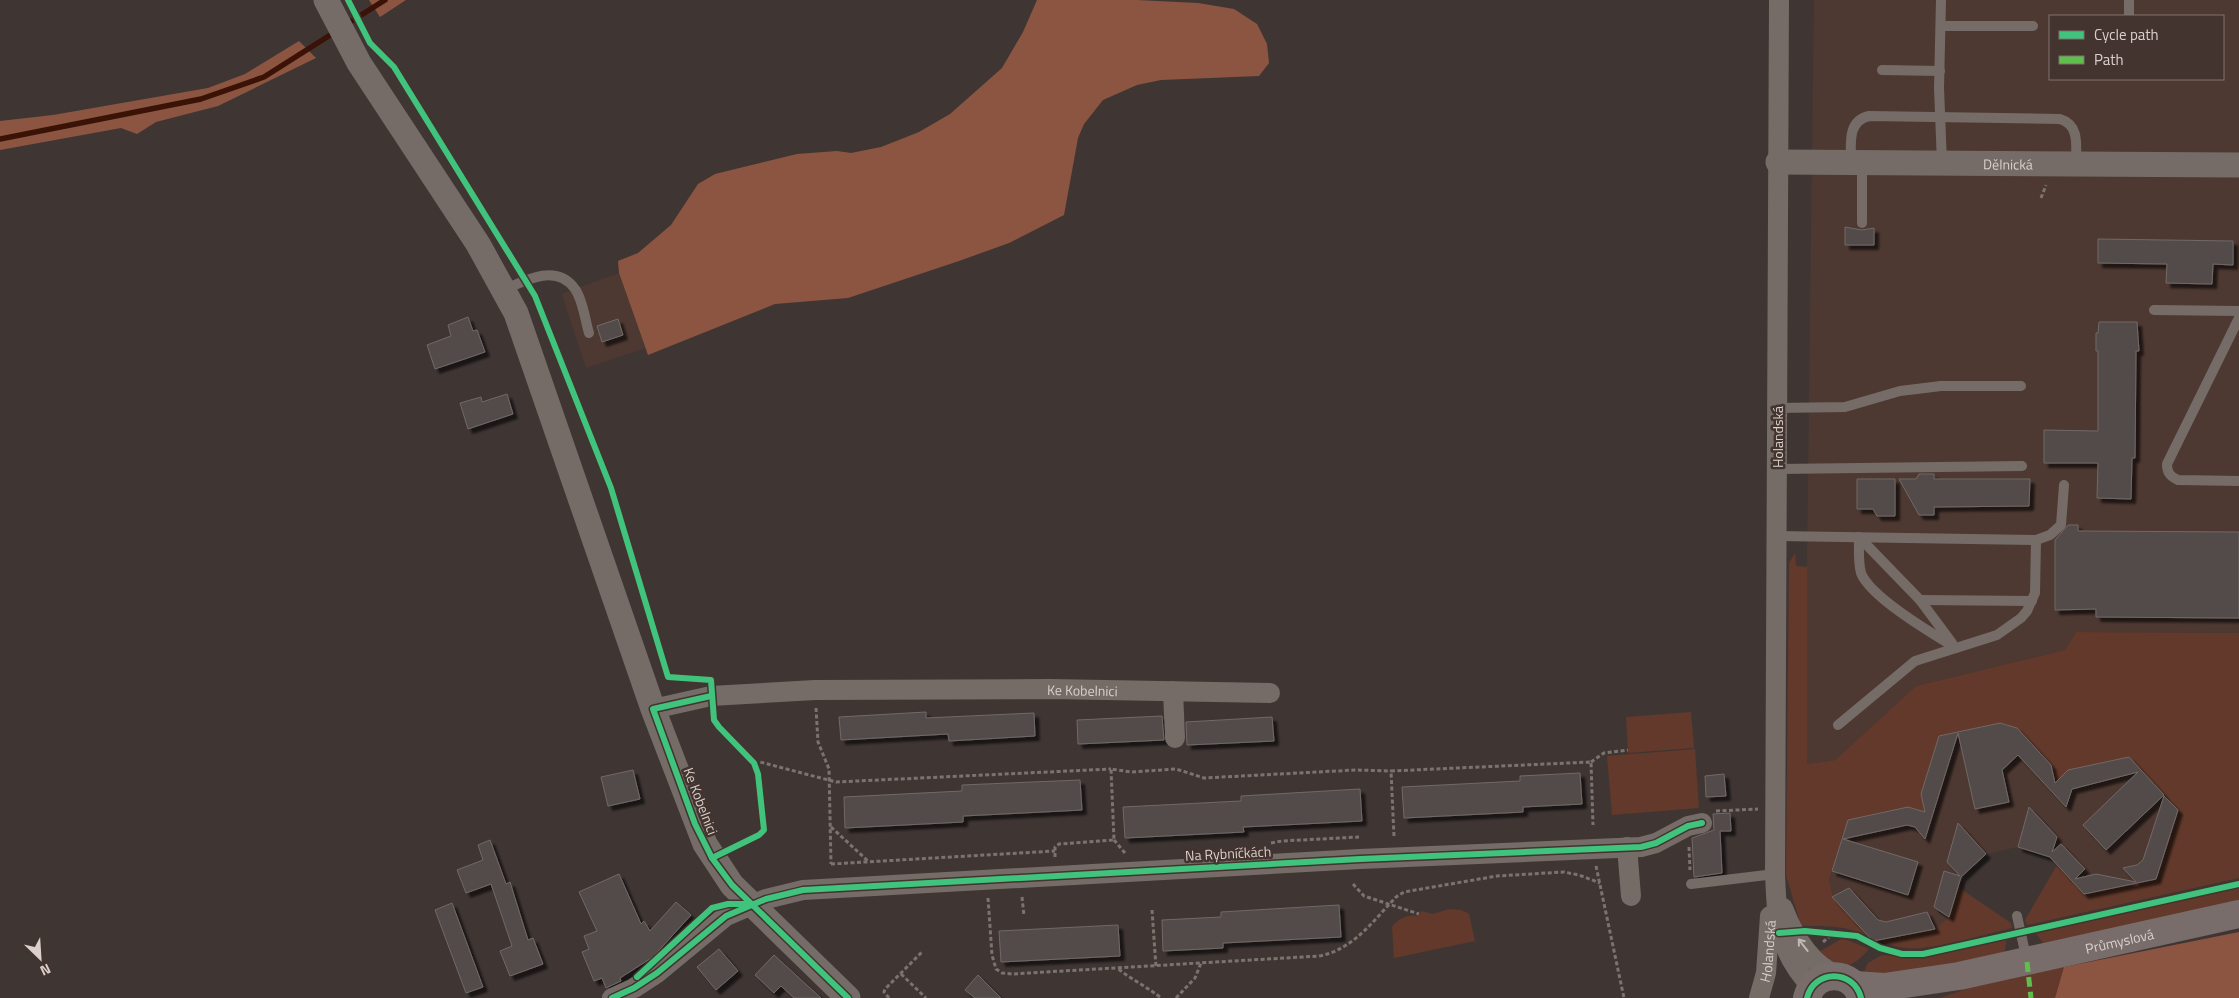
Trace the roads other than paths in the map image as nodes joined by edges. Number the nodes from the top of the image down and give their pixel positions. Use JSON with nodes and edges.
{"nodes":[{"id":1,"x":1779,"y":0,"type":"edge"},
{"id":2,"x":1941,"y":0,"type":"edge"},
{"id":3,"x":2129,"y":0,"type":"edge"},
{"id":4,"x":330,"y":8,"type":"edge"},
{"id":5,"x":2129,"y":15,"type":"dead end"},
{"id":6,"x":1941,"y":26,"type":"junction"},
{"id":7,"x":2033,"y":26,"type":"dead end"},
{"id":8,"x":1882,"y":70,"type":"dead end"},
{"id":9,"x":1940,"y":71,"type":"junction"},
{"id":10,"x":1940,"y":117,"type":"junction"},
{"id":11,"x":1778,"y":162,"type":"junction"},
{"id":12,"x":1857,"y":162,"type":"junction"},
{"id":13,"x":1942,"y":163,"type":"junction"},
{"id":14,"x":2076,"y":164,"type":"junction"},
{"id":15,"x":2239,"y":165,"type":"edge"},
{"id":16,"x":1862,"y":223,"type":"dead end"},
{"id":17,"x":504,"y":290,"type":"junction"},
{"id":18,"x":2154,"y":310,"type":"dead end"},
{"id":19,"x":2239,"y":311,"type":"edge"},
{"id":20,"x":2239,"y":318,"type":"edge"},
{"id":21,"x":589,"y":333,"type":"dead end"},
{"id":22,"x":2021,"y":386,"type":"dead end"},
{"id":23,"x":1777,"y":408,"type":"junction"},
{"id":24,"x":2022,"y":466,"type":"dead end"},
{"id":25,"x":1777,"y":469,"type":"junction"},
{"id":26,"x":2239,"y":481,"type":"edge"},
{"id":27,"x":2064,"y":485,"type":"dead end"},
{"id":28,"x":1776,"y":536,"type":"junction"},
{"id":29,"x":1859,"y":537,"type":"junction"},
{"id":30,"x":2036,"y":540,"type":"junction"},
{"id":31,"x":1920,"y":600,"type":"junction"},
{"id":32,"x":2032,"y":601,"type":"junction"},
{"id":33,"x":1956,"y":648,"type":"junction"},
{"id":34,"x":1173,"y":691,"type":"junction"},
{"id":35,"x":1270,"y":693,"type":"dead end"},
{"id":36,"x":653,"y":709,"type":"junction"},
{"id":37,"x":1838,"y":725,"type":"dead end"},
{"id":38,"x":1174,"y":738,"type":"dead end"},
{"id":39,"x":1695,"y":824,"type":"road end"},
{"id":40,"x":1627,"y":847,"type":"junction"},
{"id":41,"x":1775,"y":874,"type":"junction"},
{"id":42,"x":1691,"y":884,"type":"road end"},
{"id":43,"x":1631,"y":896,"type":"dead end"},
{"id":44,"x":752,"y":904,"type":"junction"},
{"id":45,"x":2239,"y":914,"type":"edge"},
{"id":46,"x":2017,"y":916,"type":"dead end"},
{"id":47,"x":2027,"y":962,"type":"junction"},
{"id":48,"x":1999,"y":968,"type":"junction"},
{"id":49,"x":1852,"y":986,"type":"edge"},
{"id":50,"x":1805,"y":993,"type":"edge"},
{"id":51,"x":612,"y":998,"type":"edge"},
{"id":52,"x":848,"y":998,"type":"edge"},
{"id":53,"x":1759,"y":998,"type":"edge"},
{"id":54,"x":1905,"y":998,"type":"edge"}],
"edges":[{"from":1,"to":11,"type":"street","name":"Holandská"},
{"from":2,"to":6,"type":"lane"},
{"from":3,"to":5,"type":"lane"},
{"from":4,"to":17,"type":"street"},
{"from":6,"to":7,"type":"lane"},
{"from":6,"to":9,"type":"lane"},
{"from":8,"to":9,"type":"lane"},
{"from":9,"to":10,"type":"lane"},
{"from":10,"to":12,"type":"lane"},
{"from":10,"to":13,"type":"lane"},
{"from":10,"to":14,"type":"lane"},
{"from":11,"to":12,"type":"street","name":"Dělnická"},
{"from":11,"to":23,"type":"street","name":"Holandská"},
{"from":12,"to":13,"type":"street","name":"Dělnická"},
{"from":12,"to":16,"type":"lane"},
{"from":13,"to":14,"type":"street","name":"Dělnická"},
{"from":14,"to":15,"type":"street","name":"Dělnická"},
{"from":17,"to":21,"type":"lane"},
{"from":17,"to":36,"type":"street"},
{"from":18,"to":19,"type":"lane"},
{"from":20,"to":26,"type":"lane"},
{"from":22,"to":23,"type":"lane"},
{"from":23,"to":25,"type":"street","name":"Holandská"},
{"from":24,"to":25,"type":"lane"},
{"from":25,"to":28,"type":"street","name":"Holandská"},
{"from":27,"to":30,"type":"lane"},
{"from":28,"to":29,"type":"lane"},
{"from":28,"to":41,"type":"street","name":"Holandská"},
{"from":29,"to":30,"type":"lane"},
{"from":29,"to":31,"type":"lane"},
{"from":29,"to":33,"type":"lane"},
{"from":30,"to":32,"type":"lane"},
{"from":31,"to":32,"type":"lane"},
{"from":31,"to":33,"type":"lane"},
{"from":32,"to":33,"type":"lane"},
{"from":33,"to":37,"type":"lane"},
{"from":34,"to":35,"type":"street","name":"Ke Kobelnici"},
{"from":34,"to":36,"type":"street","name":"Ke Kobelnici"},
{"from":34,"to":38,"type":"street"},
{"from":36,"to":44,"type":"street","name":"Ke Kobelnici"},
{"from":39,"to":40,"type":"street","name":"Na Rybníčkách"},
{"from":40,"to":43,"type":"street"},
{"from":40,"to":44,"type":"street","name":"Na Rybníčkách"},
{"from":41,"to":42,"type":"lane"},
{"from":49,"to":41,"type":"street","name":"Holandská","one_way":true},
{"from":41,"to":50,"type":"street","name":"Holandská"},
{"from":41,"to":53,"type":"street","name":"Holandská"},
{"from":44,"to":51,"type":"street","name":"Na Rybníčkách"},
{"from":44,"to":52,"type":"street","name":"Ke Kobelnici"},
{"from":45,"to":47,"type":"main road","name":"Průmyslová"},
{"from":46,"to":47,"type":"lane"},
{"from":47,"to":48,"type":"main road","name":"Průmyslová"},
{"from":48,"to":49,"type":"main road","name":"Průmyslová"},
{"from":48,"to":54,"type":"main road","name":"Průmyslová"},
{"from":49,"to":50,"type":"main road"}]}
